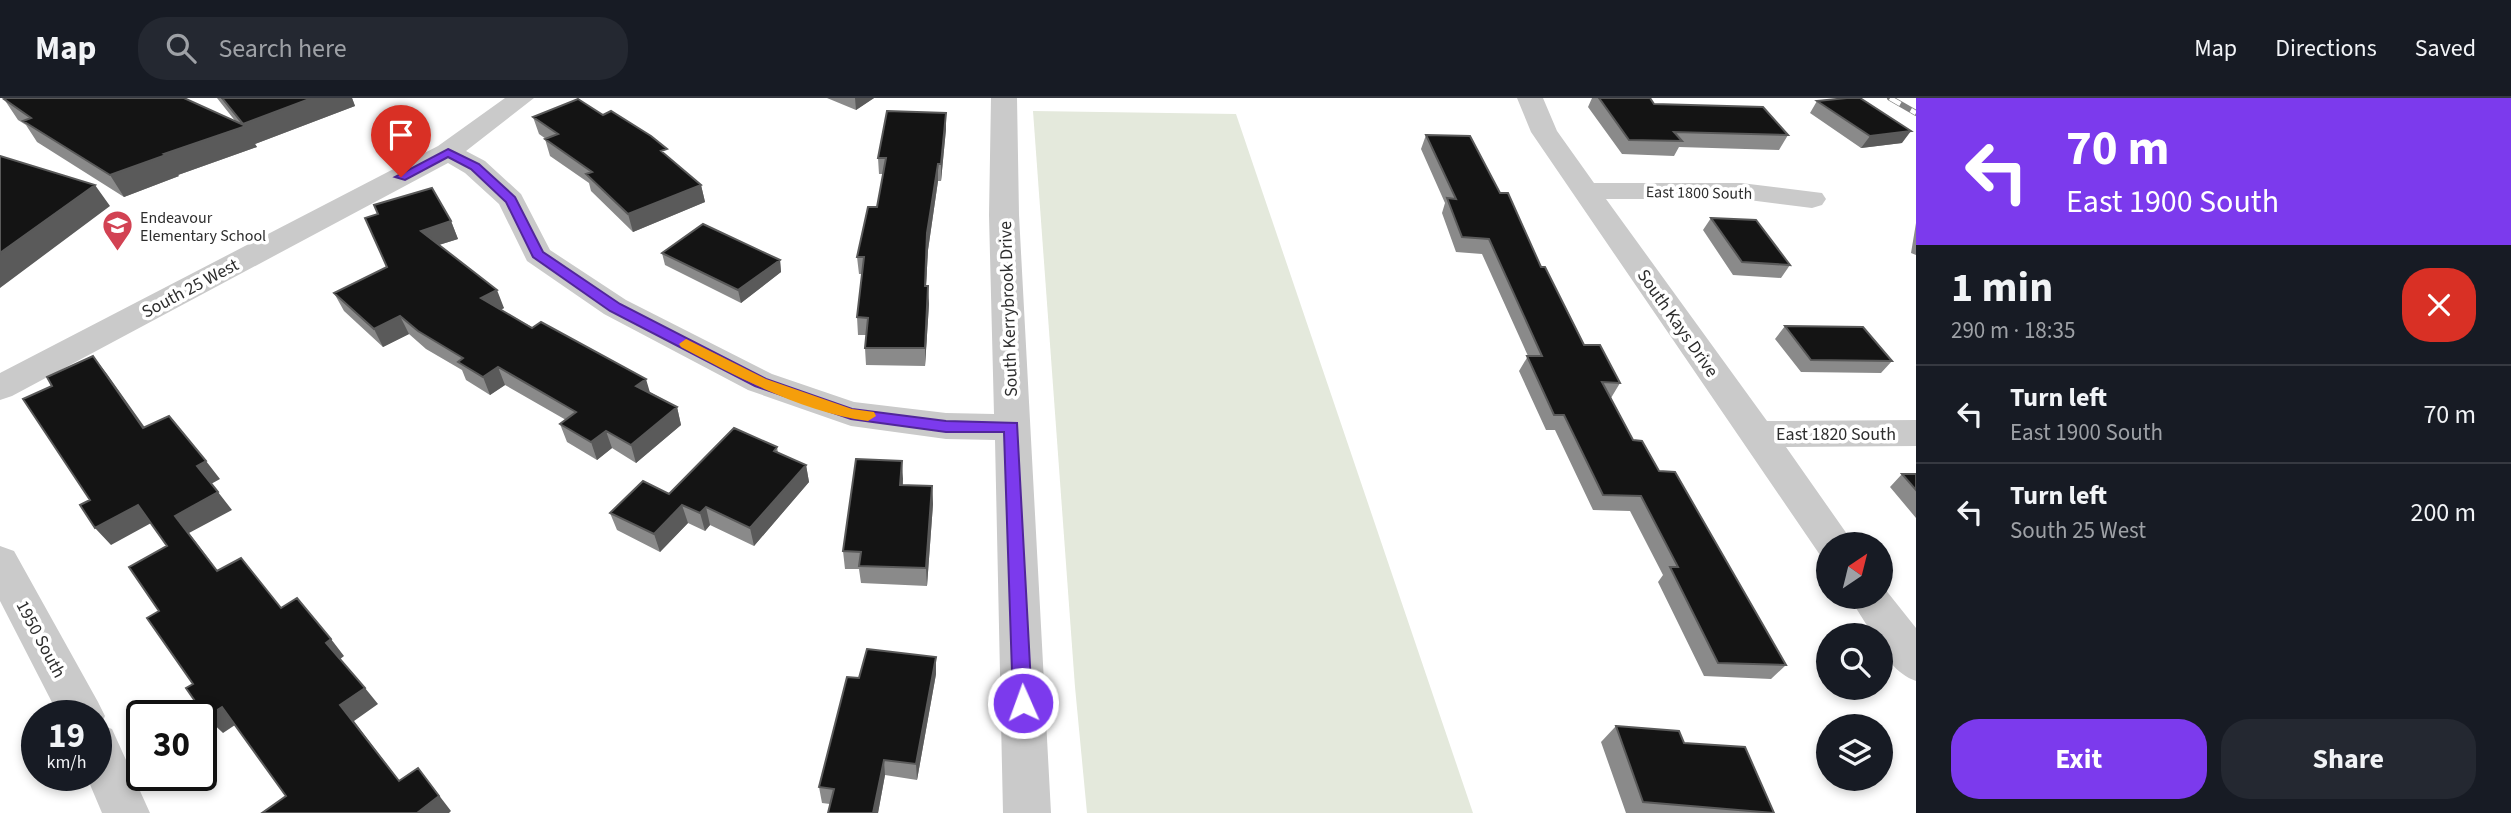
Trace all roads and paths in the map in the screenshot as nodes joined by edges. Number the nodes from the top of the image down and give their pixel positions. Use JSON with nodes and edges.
{"nodes":[{"id":1,"x":521,"y":98,"type":"edge"},
{"id":2,"x":1004,"y":98,"type":"edge"},
{"id":3,"x":1530,"y":98,"type":"edge"},
{"id":4,"x":448,"y":152,"type":"junction"},
{"id":5,"x":1586,"y":191,"type":"junction"},
{"id":6,"x":1812,"y":199,"type":"dead end"},
{"id":7,"x":0,"y":388,"type":"edge"},
{"id":8,"x":1012,"y":427,"type":"junction"},
{"id":9,"x":1916,"y":433,"type":"edge"},
{"id":10,"x":1756,"y":434,"type":"junction"},
{"id":11,"x":1825,"y":532,"type":"edge"},
{"id":12,"x":0,"y":562,"type":"edge"},
{"id":13,"x":1879,"y":609,"type":"edge"},
{"id":14,"x":1916,"y":662,"type":"edge"},
{"id":15,"x":73,"y":700,"type":"edge"},
{"id":16,"x":112,"y":781,"type":"edge"},
{"id":17,"x":126,"y":813,"type":"edge"},
{"id":18,"x":1027,"y":813,"type":"edge"}],
"edges":[{"from":1,"to":4,"type":"street","name":"South 25 West"},
{"from":2,"to":8,"type":"street","name":"South Kerrybrook Drive"},
{"from":3,"to":5,"type":"street","name":"South Kays Drive"},
{"from":4,"to":7,"type":"street","name":"South 25 West"},
{"from":4,"to":8,"type":"street"},
{"from":5,"to":6,"type":"street","name":"East 1800 South"},
{"from":5,"to":10,"type":"street","name":"South Kays Drive"},
{"from":8,"to":18,"type":"street","name":"South Kerrybrook Drive"},
{"from":9,"to":10,"type":"street","name":"East 1820 South"},
{"from":10,"to":11,"type":"street","name":"South Kays Drive"},
{"from":12,"to":15,"type":"street","name":"1950 South"},
{"from":13,"to":14,"type":"street"},
{"from":16,"to":17,"type":"street"}]}
